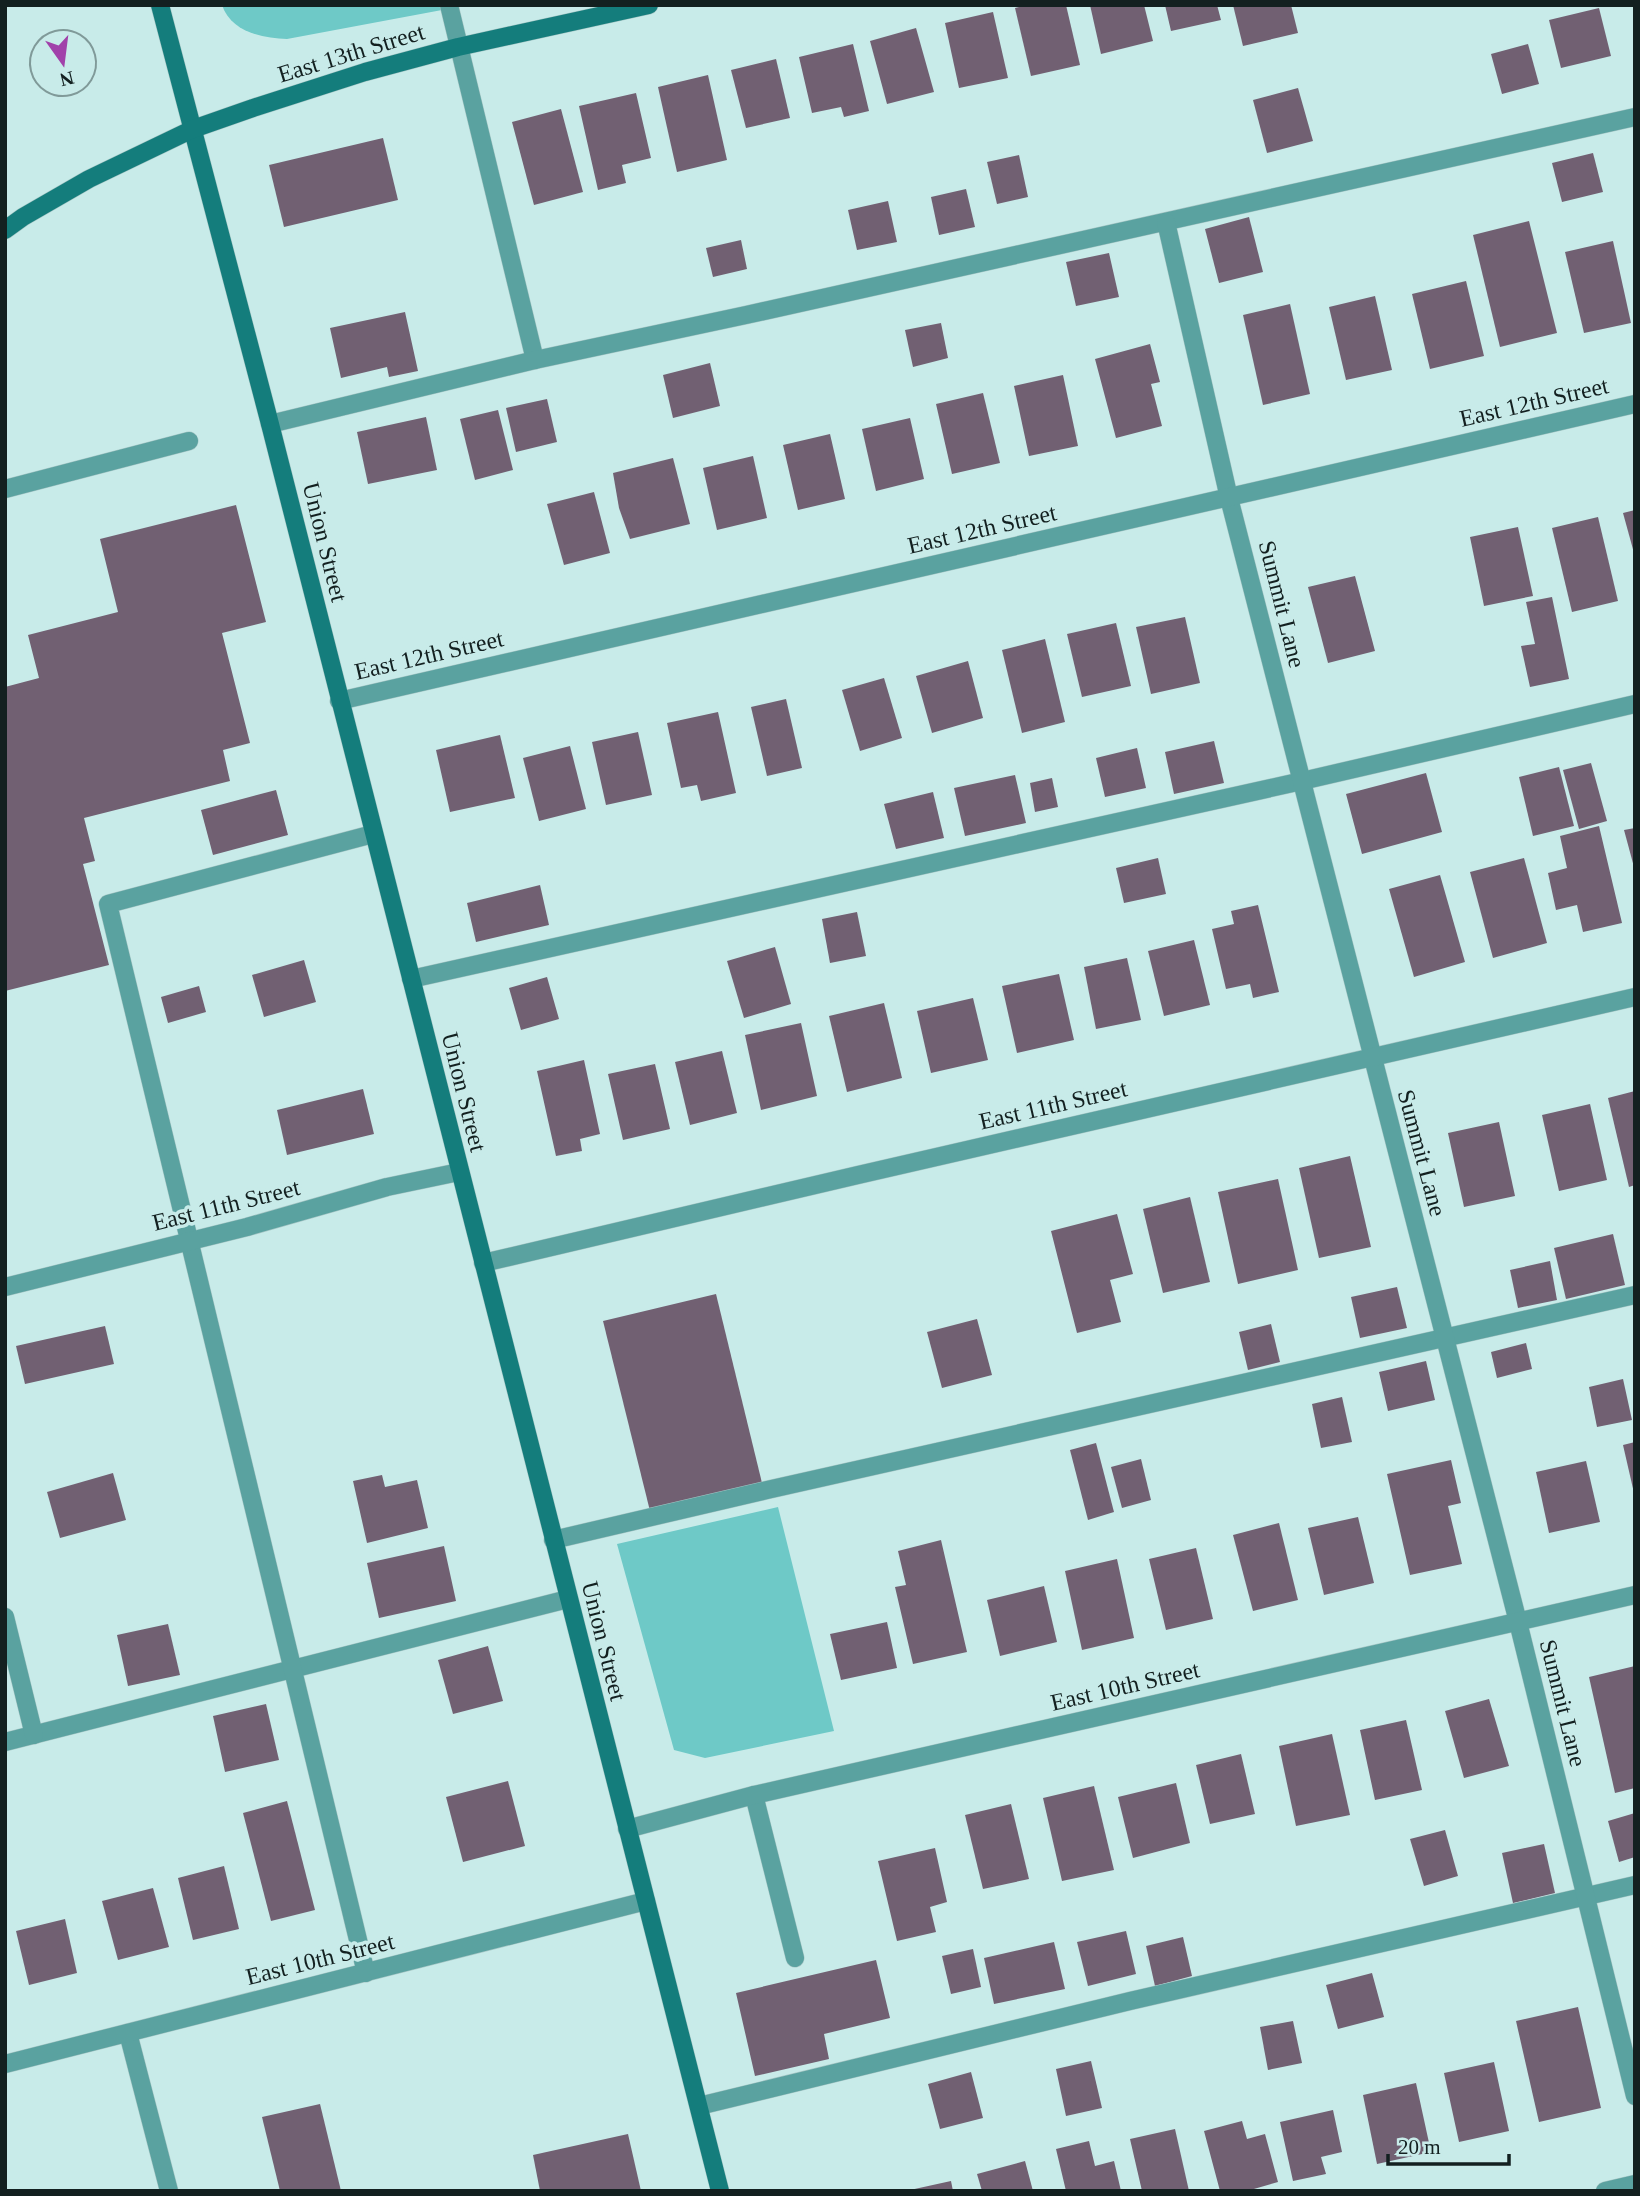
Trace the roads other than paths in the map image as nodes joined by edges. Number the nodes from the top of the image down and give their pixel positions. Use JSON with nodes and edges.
{"nodes":[{"id":1,"x":160,"y":5,"type":"edge"},
{"id":2,"x":449,"y":5,"type":"edge"},
{"id":3,"x":649,"y":5,"type":"edge"},
{"id":4,"x":458,"y":47,"type":"junction"},
{"id":5,"x":1635,"y":117,"type":"edge"},
{"id":6,"x":193,"y":129,"type":"junction"},
{"id":7,"x":1166,"y":222,"type":"junction"},
{"id":8,"x":5,"y":230,"type":"edge"},
{"id":9,"x":535,"y":360,"type":"junction"},
{"id":10,"x":1635,"y":404,"type":"edge"},
{"id":11,"x":270,"y":424,"type":"junction"},
{"id":12,"x":189,"y":441,"type":"dead end"},
{"id":13,"x":5,"y":489,"type":"edge"},
{"id":14,"x":1229,"y":498,"type":"junction"},
{"id":15,"x":339,"y":701,"type":"junction"},
{"id":16,"x":1635,"y":704,"type":"edge"},
{"id":17,"x":1302,"y":781,"type":"junction"},
{"id":18,"x":373,"y":834,"type":"junction"},
{"id":19,"x":411,"y":979,"type":"junction"},
{"id":20,"x":1635,"y":997,"type":"edge"},
{"id":21,"x":1371,"y":1057,"type":"junction"},
{"id":22,"x":459,"y":1172,"type":"junction"},
{"id":23,"x":187,"y":1241,"type":"junction"},
{"id":24,"x":483,"y":1263,"type":"junction"},
{"id":25,"x":5,"y":1287,"type":"edge"},
{"id":26,"x":1635,"y":1295,"type":"edge"},
{"id":27,"x":1445,"y":1339,"type":"junction"},
{"id":28,"x":553,"y":1540,"type":"junction"},
{"id":29,"x":1635,"y":1595,"type":"edge"},
{"id":30,"x":568,"y":1599,"type":"junction"},
{"id":31,"x":5,"y":1617,"type":"edge"},
{"id":32,"x":1518,"y":1622,"type":"junction"},
{"id":33,"x":294,"y":1668,"type":"junction"},
{"id":34,"x":34,"y":1735,"type":"junction"},
{"id":35,"x":5,"y":1742,"type":"edge"},
{"id":36,"x":754,"y":1795,"type":"junction"},
{"id":37,"x":627,"y":1829,"type":"junction"},
{"id":38,"x":1635,"y":1885,"type":"edge"},
{"id":39,"x":1584,"y":1896,"type":"junction"},
{"id":40,"x":646,"y":1901,"type":"junction"},
{"id":41,"x":795,"y":1958,"type":"dead end"},
{"id":42,"x":366,"y":1973,"type":"junction"},
{"id":43,"x":128,"y":2033,"type":"junction"},
{"id":44,"x":5,"y":2064,"type":"edge"},
{"id":45,"x":1635,"y":2096,"type":"edge"},
{"id":46,"x":699,"y":2106,"type":"junction"},
{"id":47,"x":1635,"y":2184,"type":"edge"},
{"id":48,"x":169,"y":2191,"type":"edge"},
{"id":49,"x":720,"y":2191,"type":"edge"},
{"id":50,"x":1605,"y":2191,"type":"edge"}],
"edges":[{"from":1,"to":6,"type":"main road","name":"Union Street"},
{"from":2,"to":4,"type":"street"},
{"from":3,"to":4,"type":"main road","name":"East 13th Street"},
{"from":4,"to":6,"type":"main road","name":"East 13th Street"},
{"from":4,"to":9,"type":"street"},
{"from":5,"to":7,"type":"street"},
{"from":6,"to":8,"type":"main road"},
{"from":6,"to":11,"type":"main road","name":"Union Street"},
{"from":7,"to":9,"type":"street"},
{"from":7,"to":14,"type":"street","name":"Summit Lane"},
{"from":9,"to":11,"type":"street"},
{"from":10,"to":14,"type":"street","name":"East 12th Street"},
{"from":11,"to":15,"type":"main road","name":"Union Street"},
{"from":12,"to":13,"type":"street"},
{"from":14,"to":15,"type":"street","name":"East 12th Street"},
{"from":14,"to":17,"type":"street","name":"Summit Lane"},
{"from":15,"to":18,"type":"main road","name":"Union Street"},
{"from":16,"to":17,"type":"street"},
{"from":17,"to":19,"type":"street"},
{"from":17,"to":21,"type":"street","name":"Summit Lane"},
{"from":18,"to":19,"type":"main road","name":"Union Street"},
{"from":18,"to":23,"type":"street"},
{"from":19,"to":22,"type":"main road","name":"Union Street"},
{"from":20,"to":21,"type":"street","name":"East 11th Street"},
{"from":21,"to":24,"type":"street","name":"East 11th Street"},
{"from":21,"to":27,"type":"street","name":"Summit Lane"},
{"from":22,"to":23,"type":"street","name":"East 11th Street"},
{"from":22,"to":24,"type":"main road","name":"Union Street"},
{"from":23,"to":25,"type":"street","name":"East 11th Street"},
{"from":23,"to":33,"type":"street"},
{"from":24,"to":28,"type":"main road","name":"Union Street"},
{"from":26,"to":27,"type":"street"},
{"from":27,"to":28,"type":"street"},
{"from":27,"to":32,"type":"street","name":"Summit Lane"},
{"from":28,"to":30,"type":"main road","name":"Union Street"},
{"from":29,"to":32,"type":"street","name":"East 10th Street"},
{"from":30,"to":33,"type":"street"},
{"from":30,"to":37,"type":"main road","name":"Union Street"},
{"from":31,"to":34,"type":"street"},
{"from":32,"to":36,"type":"street","name":"East 10th Street"},
{"from":32,"to":39,"type":"street","name":"Summit Lane"},
{"from":33,"to":34,"type":"street"},
{"from":33,"to":42,"type":"street"},
{"from":34,"to":35,"type":"street"},
{"from":36,"to":37,"type":"street","name":"East 10th Street"},
{"from":36,"to":41,"type":"street"},
{"from":37,"to":40,"type":"main road","name":"Union Street"},
{"from":38,"to":39,"type":"street"},
{"from":39,"to":45,"type":"street","name":"Summit Lane"},
{"from":39,"to":46,"type":"street"},
{"from":40,"to":42,"type":"street","name":"East 10th Street"},
{"from":40,"to":46,"type":"main road","name":"Union Street"},
{"from":42,"to":43,"type":"street","name":"East 10th Street"},
{"from":43,"to":44,"type":"street","name":"East 10th Street"},
{"from":43,"to":48,"type":"street"},
{"from":46,"to":49,"type":"main road","name":"Union Street"},
{"from":47,"to":50,"type":"street"}]}
